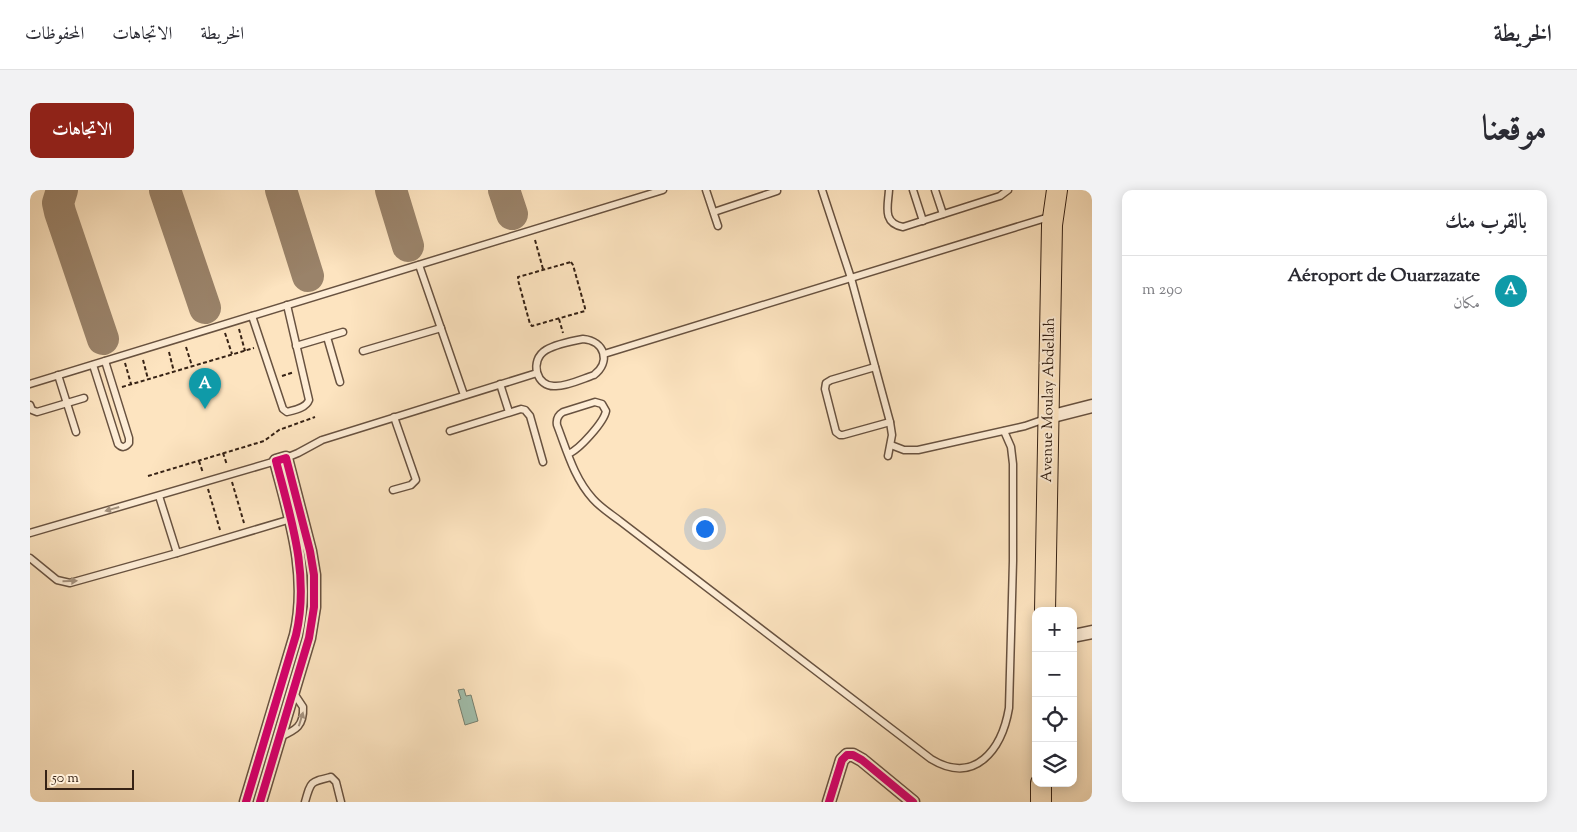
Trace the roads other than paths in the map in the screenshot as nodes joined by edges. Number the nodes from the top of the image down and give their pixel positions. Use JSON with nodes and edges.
{"nodes":[{"id":1,"x":663,"y":190,"type":"edge"},
{"id":2,"x":706,"y":190,"type":"edge"},
{"id":3,"x":822,"y":190,"type":"edge"},
{"id":4,"x":889,"y":190,"type":"edge"},
{"id":5,"x":913,"y":190,"type":"edge"},
{"id":6,"x":935,"y":190,"type":"edge"},
{"id":7,"x":1008,"y":190,"type":"edge"},
{"id":8,"x":1057,"y":190,"type":"edge"},
{"id":9,"x":777,"y":191,"type":"edge"},
{"id":10,"x":714,"y":212,"type":"junction"},
{"id":11,"x":943,"y":214,"type":"junction"},
{"id":12,"x":1054,"y":215,"type":"junction"},
{"id":13,"x":923,"y":221,"type":"junction"},
{"id":14,"x":718,"y":226,"type":"dead end"},
{"id":15,"x":419,"y":265,"type":"junction"},
{"id":16,"x":851,"y":278,"type":"junction"},
{"id":17,"x":287,"y":305,"type":"junction"},
{"id":18,"x":252,"y":316,"type":"junction"},
{"id":19,"x":441,"y":328,"type":"junction"},
{"id":20,"x":343,"y":332,"type":"dead end"},
{"id":21,"x":327,"y":337,"type":"junction"},
{"id":22,"x":296,"y":346,"type":"junction"},
{"id":23,"x":363,"y":351,"type":"dead end"},
{"id":24,"x":604,"y":354,"type":"junction"},
{"id":25,"x":104,"y":361,"type":"junction"},
{"id":26,"x":93,"y":365,"type":"junction"},
{"id":27,"x":875,"y":367,"type":"junction"},
{"id":28,"x":537,"y":373,"type":"junction"},
{"id":29,"x":58,"y":376,"type":"junction"},
{"id":30,"x":340,"y":382,"type":"dead end"},
{"id":31,"x":30,"y":384,"type":"edge"},
{"id":32,"x":500,"y":384,"type":"junction"},
{"id":33,"x":113,"y":390,"type":"junction"},
{"id":34,"x":102,"y":393,"type":"junction"},
{"id":35,"x":464,"y":395,"type":"junction"},
{"id":36,"x":84,"y":398,"type":"dead end"},
{"id":37,"x":67,"y":403,"type":"junction"},
{"id":38,"x":30,"y":405,"type":"edge"},
{"id":39,"x":1092,"y":406,"type":"edge"},
{"id":40,"x":509,"y":412,"type":"junction"},
{"id":41,"x":394,"y":417,"type":"junction"},
{"id":42,"x":1049,"y":417,"type":"junction"},
{"id":43,"x":890,"y":422,"type":"junction"},
{"id":44,"x":450,"y":431,"type":"dead end"},
{"id":45,"x":1004,"y":431,"type":"junction"},
{"id":46,"x":76,"y":432,"type":"dead end"},
{"id":47,"x":891,"y":445,"type":"junction"},
{"id":48,"x":568,"y":454,"type":"junction"},
{"id":49,"x":888,"y":456,"type":"dead end"},
{"id":50,"x":281,"y":460,"type":"junction"},
{"id":51,"x":543,"y":462,"type":"dead end"},
{"id":52,"x":393,"y":490,"type":"dead end"},
{"id":53,"x":159,"y":496,"type":"junction"},
{"id":54,"x":291,"y":519,"type":"junction"},
{"id":55,"x":30,"y":533,"type":"edge"},
{"id":56,"x":177,"y":553,"type":"junction"},
{"id":57,"x":30,"y":558,"type":"edge"},
{"id":58,"x":1045,"y":607,"type":"edge"},
{"id":59,"x":1092,"y":632,"type":"edge"},
{"id":60,"x":1077,"y":635,"type":"edge"},
{"id":61,"x":1041,"y":787,"type":"edge"},
{"id":62,"x":246,"y":802,"type":"edge"},
{"id":63,"x":260,"y":802,"type":"edge"},
{"id":64,"x":305,"y":802,"type":"edge"},
{"id":65,"x":341,"y":802,"type":"edge"},
{"id":66,"x":829,"y":802,"type":"edge"},
{"id":67,"x":914,"y":802,"type":"edge"},
{"id":68,"x":1040,"y":802,"type":"edge"}],
"edges":[{"from":1,"to":15,"type":"lane"},
{"from":2,"to":10,"type":"lane"},
{"from":3,"to":16,"type":"lane"},
{"from":4,"to":13,"type":"lane"},
{"from":5,"to":13,"type":"lane"},
{"from":6,"to":11,"type":"lane"},
{"from":7,"to":11,"type":"lane"},
{"from":8,"to":12,"type":"main road","name":"Avenue Moulay Abdellah"},
{"from":9,"to":10,"type":"lane"},
{"from":10,"to":14,"type":"lane"},
{"from":11,"to":13,"type":"lane"},
{"from":12,"to":16,"type":"lane"},
{"from":12,"to":42,"type":"main road","name":"Avenue Moulay Abdellah"},
{"from":15,"to":17,"type":"lane"},
{"from":15,"to":19,"type":"lane"},
{"from":16,"to":24,"type":"lane"},
{"from":16,"to":27,"type":"lane"},
{"from":17,"to":18,"type":"lane"},
{"from":17,"to":22,"type":"lane"},
{"from":18,"to":22,"type":"lane"},
{"from":18,"to":25,"type":"lane"},
{"from":19,"to":23,"type":"lane"},
{"from":19,"to":35,"type":"lane"},
{"from":20,"to":21,"type":"lane"},
{"from":21,"to":22,"type":"lane"},
{"from":21,"to":30,"type":"lane"},
{"from":24,"to":28,"type":"lane"},
{"from":24,"to":28,"type":"lane"},
{"from":25,"to":26,"type":"lane"},
{"from":25,"to":33,"type":"lane"},
{"from":26,"to":29,"type":"lane"},
{"from":26,"to":34,"type":"lane"},
{"from":27,"to":43,"type":"lane"},
{"from":27,"to":43,"type":"lane"},
{"from":28,"to":32,"type":"lane"},
{"from":29,"to":31,"type":"lane"},
{"from":29,"to":37,"type":"lane"},
{"from":32,"to":35,"type":"lane"},
{"from":32,"to":40,"type":"lane"},
{"from":33,"to":34,"type":"lane"},
{"from":33,"to":34,"type":"lane"},
{"from":35,"to":41,"type":"lane"},
{"from":36,"to":37,"type":"lane"},
{"from":37,"to":38,"type":"lane"},
{"from":37,"to":46,"type":"lane"},
{"from":39,"to":42,"type":"street"},
{"from":40,"to":44,"type":"lane"},
{"from":40,"to":51,"type":"lane"},
{"from":41,"to":50,"type":"lane"},
{"from":41,"to":52,"type":"lane"},
{"from":42,"to":45,"type":"lane"},
{"from":42,"to":58,"type":"main road","name":"Avenue Moulay Abdellah"},
{"from":43,"to":47,"type":"lane"},
{"from":45,"to":47,"type":"lane"},
{"from":45,"to":48,"type":"lane"},
{"from":47,"to":49,"type":"lane"},
{"from":48,"to":48,"type":"lane"},
{"from":50,"to":53,"type":"lane"},
{"from":50,"to":54,"type":"street"},
{"from":63,"to":50,"type":"street","one_way":true},
{"from":53,"to":55,"type":"lane","one_way":true},
{"from":53,"to":56,"type":"lane"},
{"from":54,"to":56,"type":"lane"},
{"from":54,"to":62,"type":"street"},
{"from":57,"to":56,"type":"lane","one_way":true},
{"from":59,"to":60,"type":"street"},
{"from":61,"to":68,"type":"main road"},
{"from":64,"to":65,"type":"lane"},
{"from":66,"to":67,"type":"street"}]}
